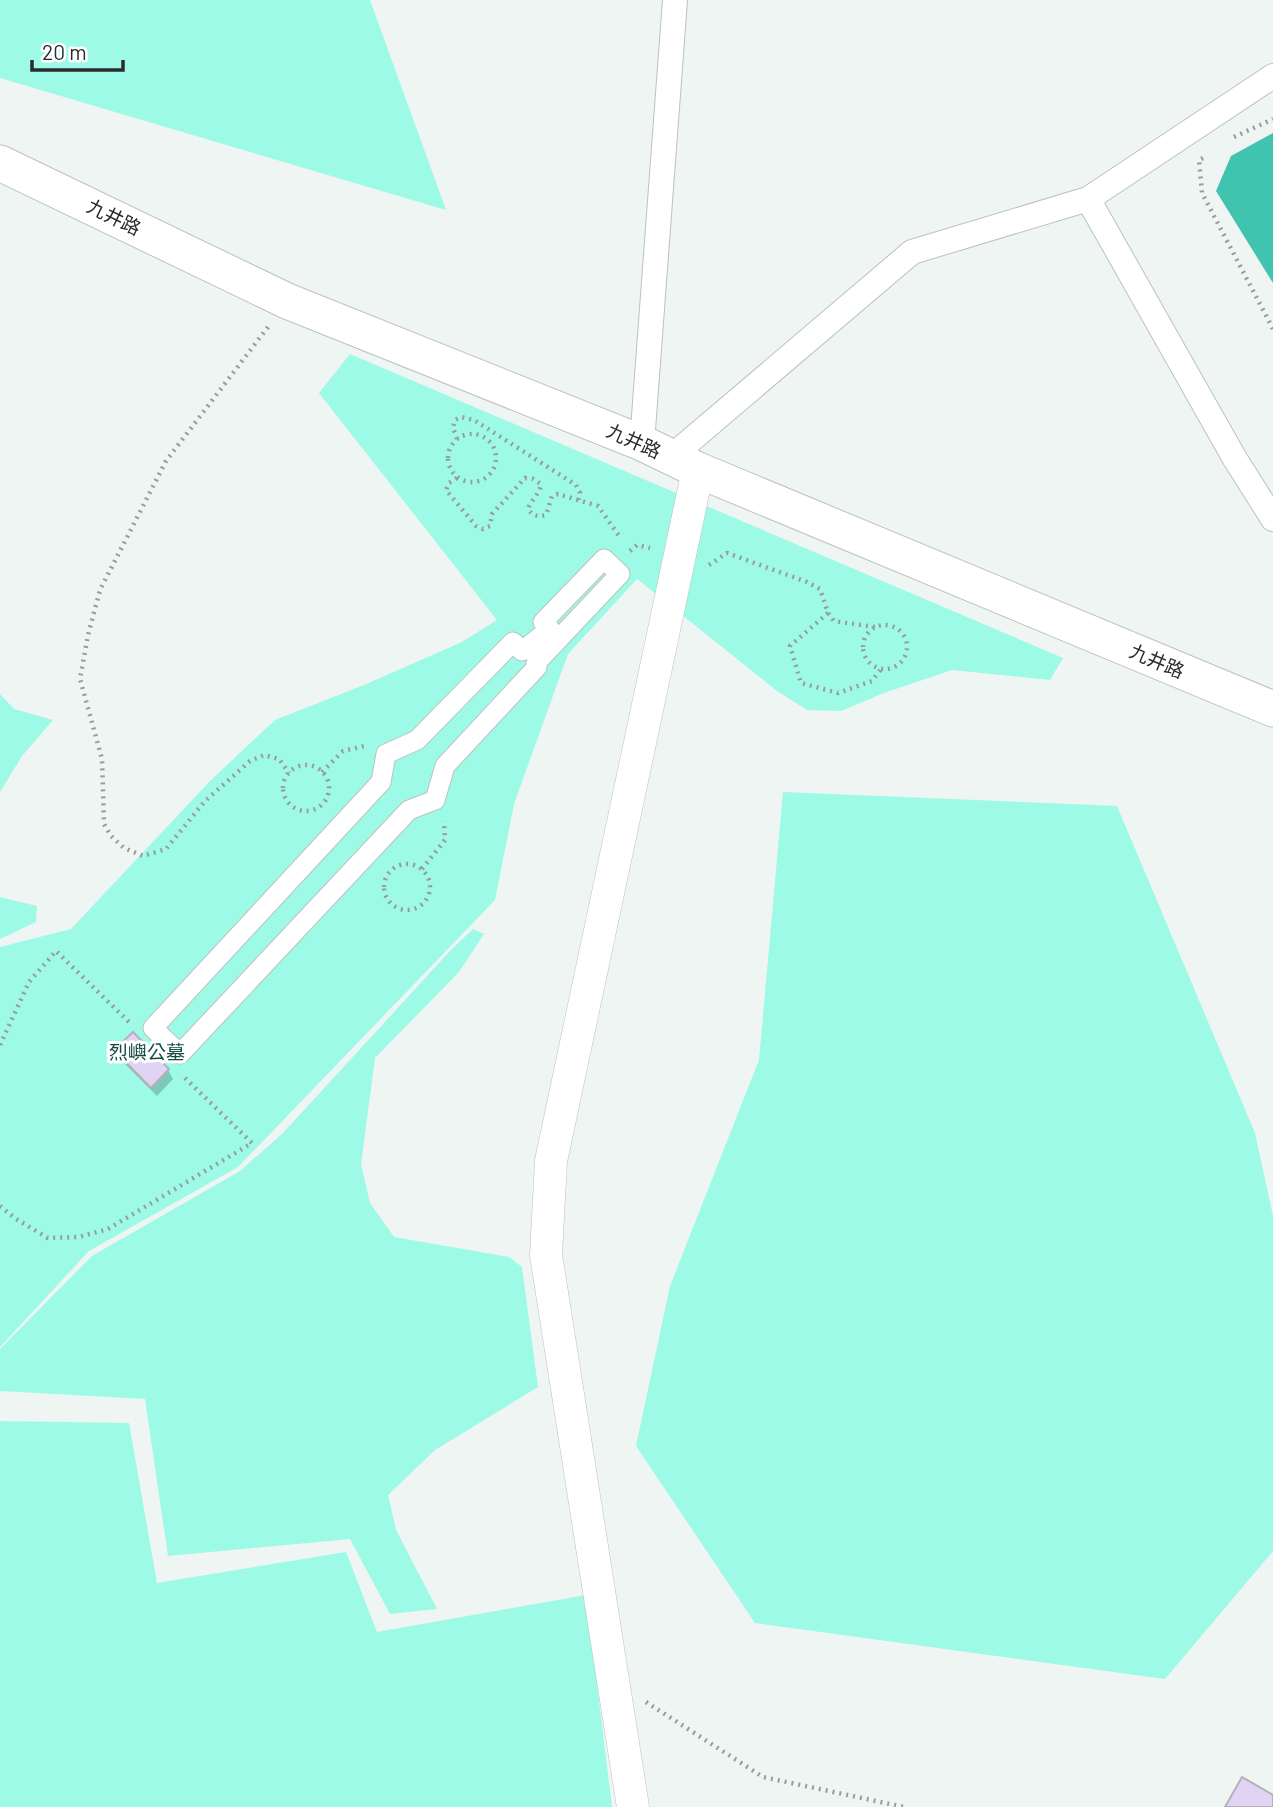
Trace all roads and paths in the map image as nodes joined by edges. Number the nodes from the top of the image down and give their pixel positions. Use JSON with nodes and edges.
{"nodes":[{"id":1,"x":675,"y":0,"type":"edge"},
{"id":2,"x":1273,"y":76,"type":"edge"},
{"id":3,"x":1273,"y":119,"type":"edge"},
{"id":4,"x":1234,"y":137,"type":"dead end"},
{"id":5,"x":1211,"y":153,"type":"dead end"},
{"id":6,"x":0,"y":163,"type":"edge"},
{"id":7,"x":1088,"y":199,"type":"junction"},
{"id":8,"x":287,"y":301,"type":"junction"},
{"id":9,"x":1273,"y":330,"type":"edge"},
{"id":10,"x":457,"y":439,"type":"junction"},
{"id":11,"x":670,"y":457,"type":"junction"},
{"id":12,"x":457,"y":478,"type":"junction"},
{"id":13,"x":578,"y":501,"type":"junction"},
{"id":14,"x":1273,"y":519,"type":"edge"},
{"id":15,"x":629,"y":551,"type":"junction"},
{"id":16,"x":679,"y":559,"type":"junction"},
{"id":17,"x":611,"y":566,"type":"junction"},
{"id":18,"x":828,"y":613,"type":"junction"},
{"id":19,"x":875,"y":627,"type":"junction"},
{"id":20,"x":881,"y":669,"type":"junction"},
{"id":21,"x":1273,"y":709,"type":"edge"},
{"id":22,"x":386,"y":754,"type":"junction"},
{"id":23,"x":322,"y":772,"type":"junction"},
{"id":24,"x":289,"y":773,"type":"junction"},
{"id":25,"x":435,"y":800,"type":"junction"},
{"id":26,"x":422,"y":869,"type":"junction"},
{"id":27,"x":134,"y":1028,"type":"dead end"},
{"id":28,"x":0,"y":1045,"type":"edge"},
{"id":29,"x":183,"y":1076,"type":"dead end"},
{"id":30,"x":0,"y":1206,"type":"edge"},
{"id":31,"x":613,"y":1680,"type":"junction"},
{"id":32,"x":633,"y":1807,"type":"edge"},
{"id":33,"x":904,"y":1807,"type":"edge"}],
"edges":[{"from":1,"to":11,"type":"street"},
{"from":2,"to":7,"type":"street"},
{"from":3,"to":4,"type":"path"},
{"from":5,"to":9,"type":"path"},
{"from":6,"to":8,"type":"main road","name":"九井路"},
{"from":7,"to":11,"type":"street"},
{"from":7,"to":14,"type":"street"},
{"from":8,"to":11,"type":"main road","name":"九井路"},
{"from":8,"to":24,"type":"path"},
{"from":10,"to":12,"type":"path"},
{"from":10,"to":12,"type":"path"},
{"from":10,"to":13,"type":"path"},
{"from":11,"to":16,"type":"street"},
{"from":11,"to":21,"type":"main road","name":"九井路"},
{"from":12,"to":13,"type":"path"},
{"from":13,"to":15,"type":"path"},
{"from":15,"to":16,"type":"path"},
{"from":15,"to":17,"type":"path"},
{"from":16,"to":18,"type":"path"},
{"from":16,"to":31,"type":"street"},
{"from":17,"to":22,"type":"street"},
{"from":17,"to":25,"type":"street"},
{"from":18,"to":19,"type":"path"},
{"from":18,"to":20,"type":"path"},
{"from":19,"to":20,"type":"path"},
{"from":19,"to":20,"type":"path"},
{"from":22,"to":23,"type":"path"},
{"from":22,"to":25,"type":"street"},
{"from":23,"to":24,"type":"path"},
{"from":23,"to":24,"type":"path"},
{"from":25,"to":26,"type":"path"},
{"from":26,"to":26,"type":"path"},
{"from":27,"to":28,"type":"path"},
{"from":29,"to":30,"type":"path"},
{"from":31,"to":32,"type":"street"},
{"from":31,"to":33,"type":"path"}]}
